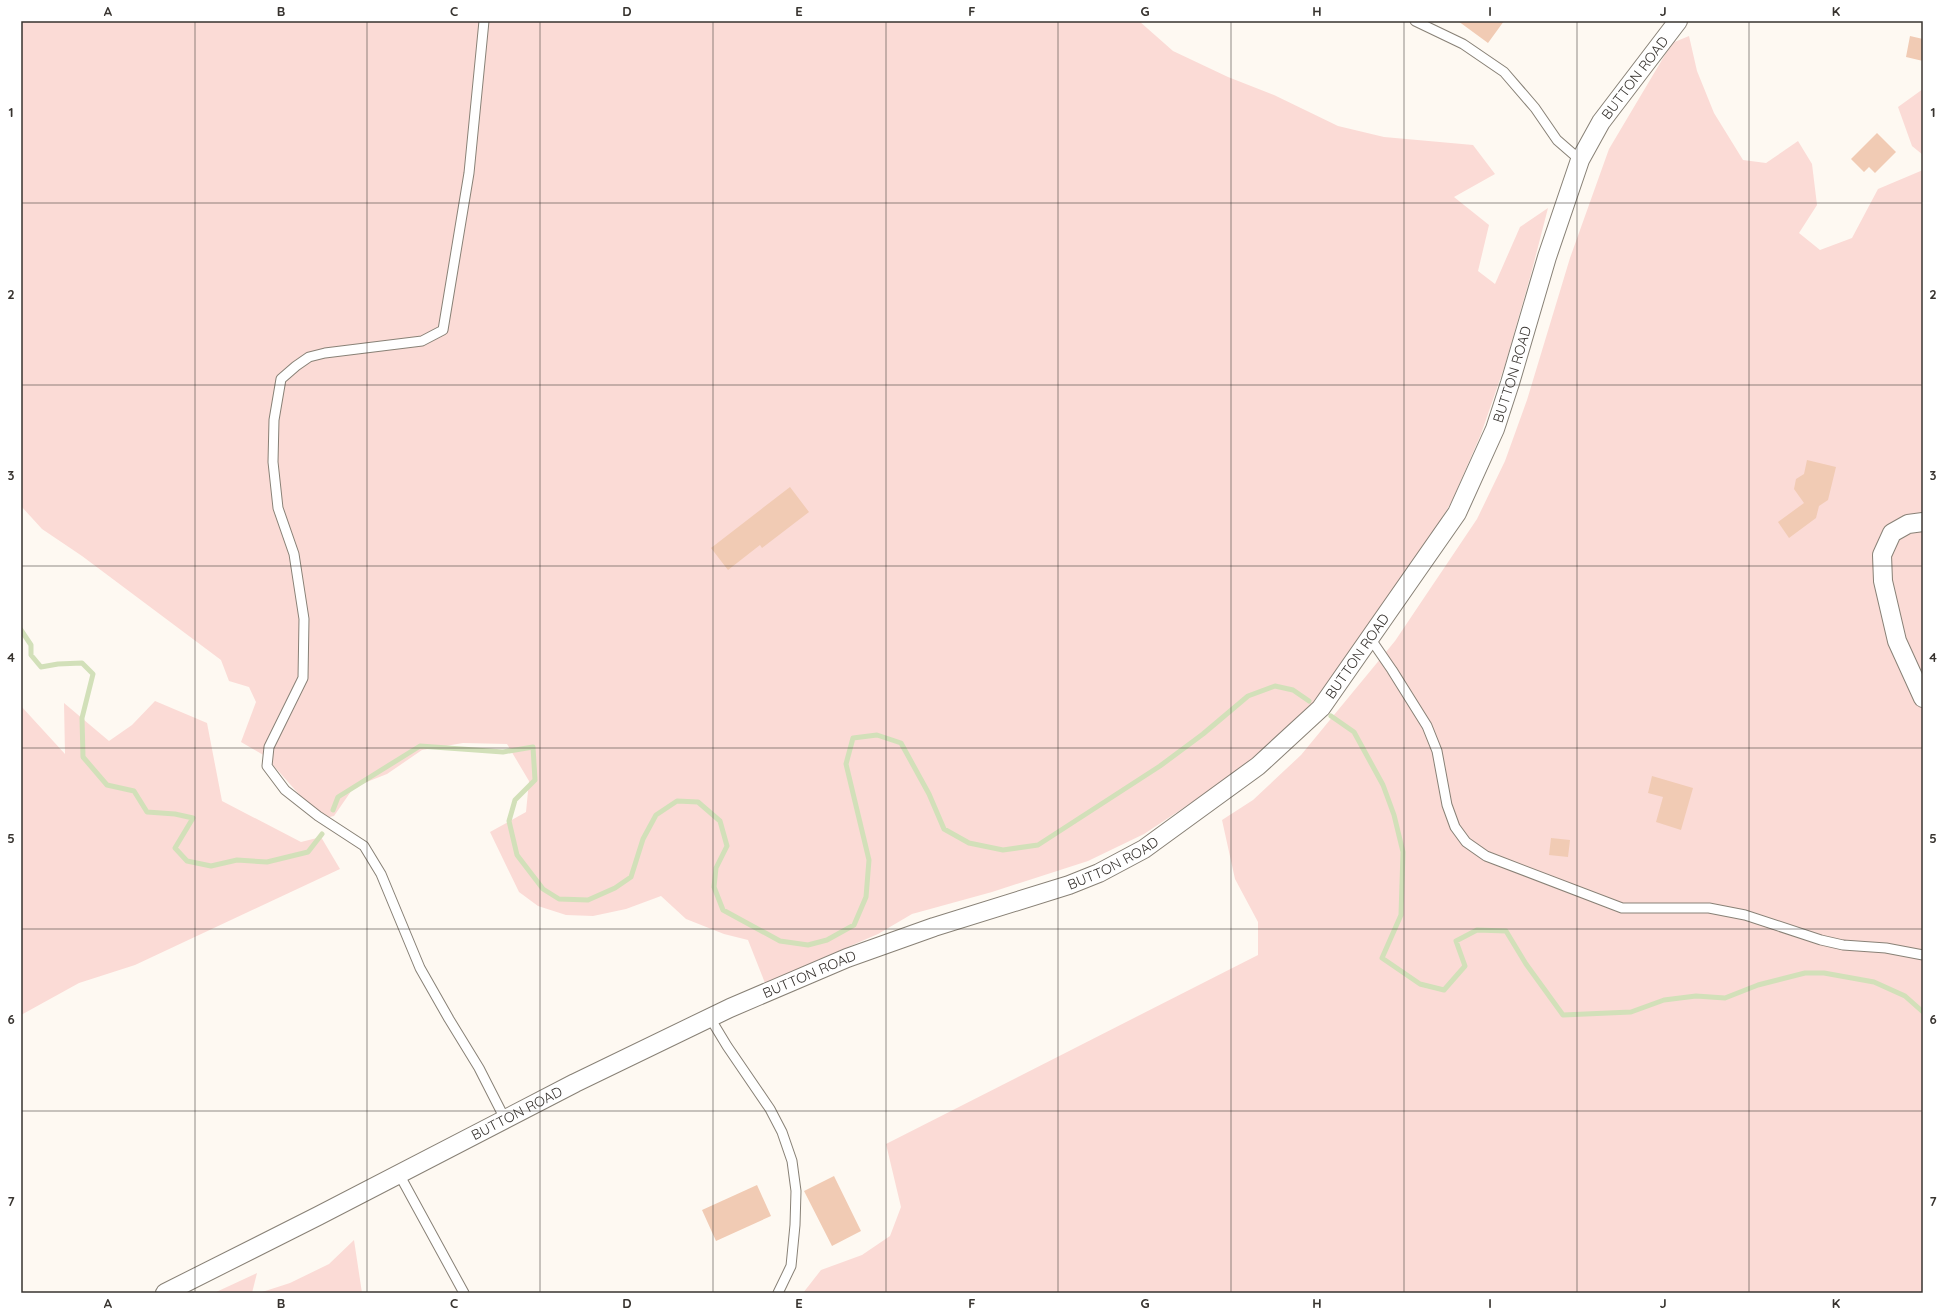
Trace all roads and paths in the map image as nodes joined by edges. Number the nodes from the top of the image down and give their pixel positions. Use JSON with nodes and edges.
{"nodes":[{"id":1,"x":484,"y":21,"type":"edge"},
{"id":2,"x":1415,"y":21,"type":"edge"},
{"id":3,"x":1678,"y":21,"type":"edge"},
{"id":4,"x":1580,"y":160,"type":"junction"},
{"id":5,"x":1923,"y":522,"type":"edge"},
{"id":6,"x":1370,"y":638,"type":"junction"},
{"id":7,"x":1923,"y":698,"type":"edge"},
{"id":8,"x":1923,"y":955,"type":"edge"},
{"id":9,"x":710,"y":1018,"type":"junction"},
{"id":10,"x":505,"y":1119,"type":"junction"},
{"id":11,"x":399,"y":1174,"type":"junction"},
{"id":12,"x":165,"y":1293,"type":"edge"},
{"id":13,"x":464,"y":1293,"type":"edge"},
{"id":14,"x":778,"y":1293,"type":"edge"}],
"edges":[{"from":1,"to":10,"type":"lane"},
{"from":2,"to":4,"type":"lane"},
{"from":3,"to":4,"type":"street","name":"BUTTON ROAD"},
{"from":4,"to":6,"type":"street","name":"BUTTON ROAD"},
{"from":5,"to":7,"type":"street"},
{"from":6,"to":8,"type":"lane"},
{"from":6,"to":9,"type":"street","name":"BUTTON ROAD"},
{"from":9,"to":10,"type":"street","name":"BUTTON ROAD"},
{"from":9,"to":14,"type":"lane"},
{"from":10,"to":11,"type":"street","name":"BUTTON ROAD"},
{"from":11,"to":12,"type":"street","name":"BUTTON ROAD"},
{"from":11,"to":13,"type":"lane"}]}
